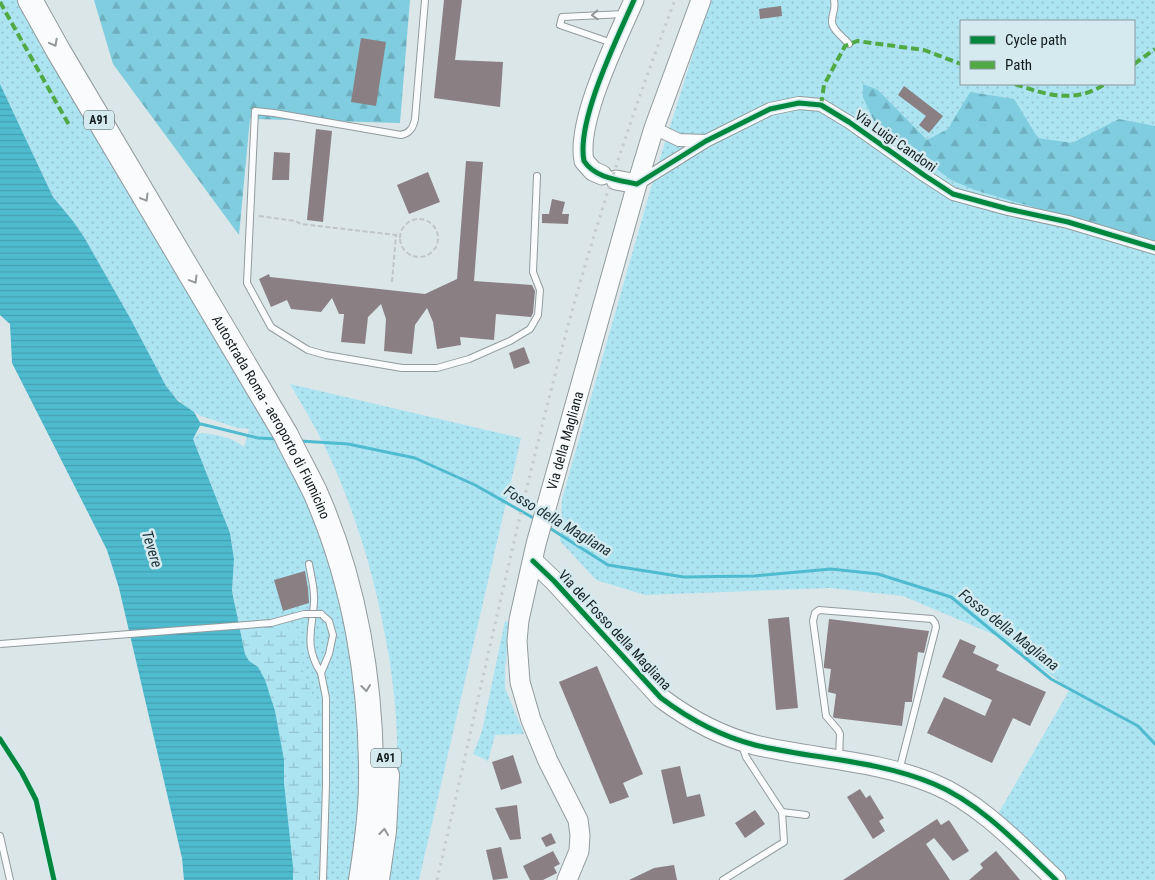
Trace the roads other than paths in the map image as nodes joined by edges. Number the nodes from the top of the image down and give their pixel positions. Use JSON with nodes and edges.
{"nodes":[{"id":1,"x":30,"y":0,"type":"edge"},
{"id":2,"x":49,"y":0,"type":"edge"},
{"id":3,"x":426,"y":0,"type":"edge"},
{"id":4,"x":701,"y":0,"type":"edge"},
{"id":5,"x":834,"y":0,"type":"edge"},
{"id":6,"x":631,"y":7,"type":"edge"},
{"id":7,"x":616,"y":44,"type":"junction"},
{"id":8,"x":849,"y":44,"type":"dead end"},
{"id":9,"x":654,"y":128,"type":"junction"},
{"id":10,"x":706,"y":141,"type":"junction"},
{"id":11,"x":537,"y":176,"type":"dead end"},
{"id":12,"x":637,"y":184,"type":"junction"},
{"id":13,"x":1155,"y":248,"type":"edge"},
{"id":14,"x":535,"y":552,"type":"junction"},
{"id":15,"x":309,"y":564,"type":"dead end"},
{"id":16,"x":367,"y":638,"type":"junction"},
{"id":17,"x":0,"y":644,"type":"edge"},
{"id":18,"x":321,"y":673,"type":"junction"},
{"id":19,"x":740,"y":740,"type":"junction"},
{"id":20,"x":839,"y":760,"type":"junction"},
{"id":21,"x":898,"y":772,"type":"junction"},
{"id":22,"x":782,"y":812,"type":"junction"},
{"id":23,"x":806,"y":815,"type":"dead end"},
{"id":24,"x":0,"y":836,"type":"edge"},
{"id":25,"x":10,"y":880,"type":"edge"},
{"id":26,"x":323,"y":880,"type":"edge"},
{"id":27,"x":361,"y":880,"type":"edge"},
{"id":28,"x":377,"y":880,"type":"edge"},
{"id":29,"x":567,"y":880,"type":"edge"},
{"id":30,"x":723,"y":880,"type":"edge"},
{"id":31,"x":1056,"y":880,"type":"edge"}],
"edges":[{"from":1,"to":16,"type":"highway","name":"Autostrada Roma - aeroporto di Fiumicino","number":"A91","one_way":true},
{"from":2,"to":16,"type":"highway","name":"Autostrada Roma - aeroporto di Fiumicino","number":"A91"},
{"from":3,"to":11,"type":"lane"},
{"from":4,"to":9,"type":"main road","name":"Via della Magliana"},
{"from":5,"to":8,"type":"lane"},
{"from":6,"to":7,"type":"main road"},
{"from":6,"to":7,"type":"lane","one_way":true},
{"from":7,"to":12,"type":"main road"},
{"from":9,"to":10,"type":"street","name":"Via Luigi Candoni"},
{"from":9,"to":12,"type":"main road","name":"Via della Magliana"},
{"from":10,"to":12,"type":"street","name":"Via Luigi Candoni"},
{"from":10,"to":13,"type":"street","name":"Via Luigi Candoni"},
{"from":12,"to":14,"type":"main road","name":"Via della Magliana"},
{"from":14,"to":19,"type":"main road","name":"Via del Fosso della Magliana"},
{"from":14,"to":29,"type":"main road","name":"Via della Magliana"},
{"from":15,"to":18,"type":"lane"},
{"from":16,"to":27,"type":"highway","name":"Autostrada Roma - aeroporto di Fiumicino","number":"A91","one_way":true},
{"from":28,"to":16,"type":"highway","name":"Autostrada Roma - aeroporto di Fiumicino","number":"A91","one_way":true},
{"from":17,"to":18,"type":"lane","bridge":true},
{"from":18,"to":26,"type":"lane"},
{"from":19,"to":20,"type":"main road","name":"Via del Fosso della Magliana"},
{"from":19,"to":22,"type":"lane"},
{"from":20,"to":21,"type":"main road","name":"Via del Fosso della Magliana"},
{"from":20,"to":21,"type":"lane"},
{"from":21,"to":31,"type":"main road","name":"Via del Fosso della Magliana"},
{"from":22,"to":23,"type":"lane"},
{"from":22,"to":30,"type":"lane"},
{"from":24,"to":25,"type":"lane"}]}
